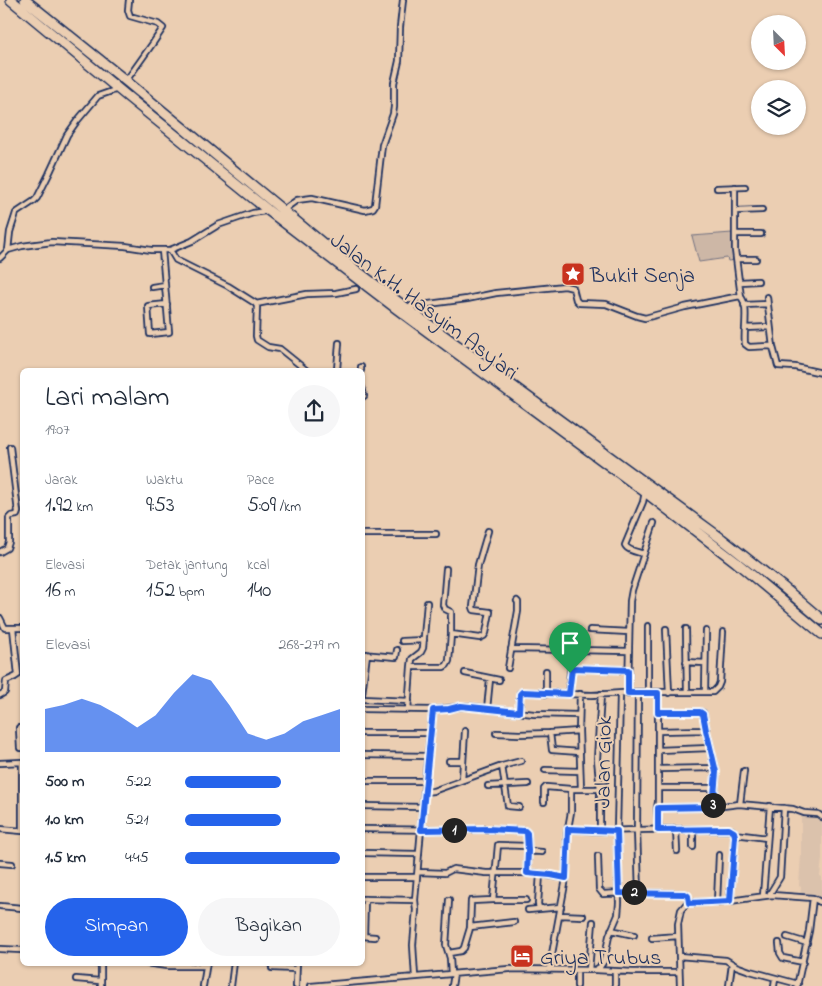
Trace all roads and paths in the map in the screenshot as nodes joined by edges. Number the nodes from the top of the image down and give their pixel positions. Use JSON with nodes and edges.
{"nodes":[{"id":1,"x":10,"y":0,"type":"edge"},
{"id":2,"x":25,"y":0,"type":"edge"},
{"id":3,"x":129,"y":0,"type":"edge"},
{"id":4,"x":403,"y":0,"type":"edge"},
{"id":5,"x":129,"y":84,"type":"junction"},
{"id":6,"x":118,"y":89,"type":"junction"},
{"id":7,"x":168,"y":129,"type":"junction"},
{"id":8,"x":184,"y":129,"type":"junction"},
{"id":9,"x":215,"y":167,"type":"junction"},
{"id":10,"x":735,"y":187,"type":"junction"},
{"id":11,"x":745,"y":187,"type":"dead end"},
{"id":12,"x":717,"y":188,"type":"dead end"},
{"id":13,"x":282,"y":209,"type":"junction"},
{"id":14,"x":762,"y":210,"type":"dead end"},
{"id":15,"x":269,"y":211,"type":"junction"},
{"id":16,"x":735,"y":211,"type":"junction"},
{"id":17,"x":735,"y":234,"type":"junction"},
{"id":18,"x":762,"y":234,"type":"dead end"},
{"id":19,"x":8,"y":250,"type":"junction"},
{"id":20,"x":162,"y":250,"type":"junction"},
{"id":21,"x":170,"y":250,"type":"junction"},
{"id":22,"x":0,"y":258,"type":"edge"},
{"id":23,"x":756,"y":258,"type":"dead end"},
{"id":24,"x":736,"y":259,"type":"junction"},
{"id":25,"x":758,"y":281,"type":"dead end"},
{"id":26,"x":740,"y":282,"type":"junction"},
{"id":27,"x":165,"y":285,"type":"junction"},
{"id":28,"x":152,"y":286,"type":"dead end"},
{"id":29,"x":356,"y":289,"type":"dead end"},
{"id":30,"x":741,"y":297,"type":"junction"},
{"id":31,"x":767,"y":297,"type":"dead end"},
{"id":32,"x":166,"y":304,"type":"junction"},
{"id":33,"x":256,"y":304,"type":"junction"},
{"id":34,"x":768,"y":304,"type":"junction"},
{"id":35,"x":744,"y":305,"type":"junction"},
{"id":36,"x":405,"y":307,"type":"junction"},
{"id":37,"x":770,"y":327,"type":"junction"},
{"id":38,"x":745,"y":328,"type":"junction"},
{"id":39,"x":339,"y":343,"type":"dead end"},
{"id":40,"x":772,"y":347,"type":"junction"},
{"id":41,"x":304,"y":368,"type":"edge"},
{"id":42,"x":337,"y":368,"type":"edge"},
{"id":43,"x":822,"y":373,"type":"edge"},
{"id":44,"x":10,"y":447,"type":"dead end"},
{"id":45,"x":645,"y":492,"type":"junction"},
{"id":46,"x":654,"y":522,"type":"dead end"},
{"id":47,"x":488,"y":531,"type":"dead end"},
{"id":48,"x":365,"y":534,"type":"edge"},
{"id":49,"x":436,"y":534,"type":"dead end"},
{"id":50,"x":0,"y":552,"type":"edge"},
{"id":51,"x":644,"y":554,"type":"junction"},
{"id":52,"x":446,"y":570,"type":"dead end"},
{"id":53,"x":517,"y":600,"type":"dead end"},
{"id":54,"x":426,"y":603,"type":"dead end"},
{"id":55,"x":0,"y":618,"type":"edge"},
{"id":56,"x":822,"y":620,"type":"edge"},
{"id":57,"x":2,"y":624,"type":"edge"},
{"id":58,"x":648,"y":626,"type":"dead end"},
{"id":59,"x":13,"y":628,"type":"junction"},
{"id":60,"x":20,"y":628,"type":"edge"},
{"id":61,"x":666,"y":629,"type":"dead end"},
{"id":62,"x":686,"y":629,"type":"dead end"},
{"id":63,"x":590,"y":630,"type":"dead end"},
{"id":64,"x":706,"y":631,"type":"dead end"},
{"id":65,"x":628,"y":632,"type":"junction"},
{"id":66,"x":723,"y":632,"type":"dead end"},
{"id":67,"x":451,"y":634,"type":"junction"},
{"id":68,"x":822,"y":634,"type":"edge"},
{"id":69,"x":424,"y":640,"type":"junction"},
{"id":70,"x":402,"y":641,"type":"dead end"},
{"id":71,"x":511,"y":649,"type":"junction"},
{"id":72,"x":397,"y":650,"type":"dead end"},
{"id":73,"x":574,"y":650,"type":"junction"},
{"id":74,"x":628,"y":651,"type":"junction"},
{"id":75,"x":365,"y":654,"type":"edge"},
{"id":76,"x":16,"y":662,"type":"junction"},
{"id":77,"x":20,"y":662,"type":"edge"},
{"id":78,"x":686,"y":662,"type":"junction"},
{"id":79,"x":706,"y":663,"type":"junction"},
{"id":80,"x":411,"y":667,"type":"junction"},
{"id":81,"x":508,"y":668,"type":"dead end"},
{"id":82,"x":572,"y":668,"type":"junction"},
{"id":83,"x":628,"y":670,"type":"junction"},
{"id":84,"x":546,"y":671,"type":"dead end"},
{"id":85,"x":465,"y":673,"type":"dead end"},
{"id":86,"x":490,"y":679,"type":"junction"},
{"id":87,"x":500,"y":680,"type":"dead end"},
{"id":88,"x":3,"y":681,"type":"edge"},
{"id":89,"x":638,"y":692,"type":"junction"},
{"id":90,"x":687,"y":692,"type":"junction"},
{"id":91,"x":705,"y":692,"type":"junction"},
{"id":92,"x":628,"y":693,"type":"junction"},
{"id":93,"x":648,"y":693,"type":"junction"},
{"id":94,"x":658,"y":693,"type":"junction"},
{"id":95,"x":669,"y":693,"type":"junction"},
{"id":96,"x":546,"y":694,"type":"junction"},
{"id":97,"x":569,"y":694,"type":"junction"},
{"id":98,"x":580,"y":694,"type":"junction"},
{"id":99,"x":601,"y":694,"type":"junction"},
{"id":100,"x":620,"y":694,"type":"junction"},
{"id":101,"x":0,"y":695,"type":"edge"},
{"id":102,"x":365,"y":699,"type":"edge"},
{"id":103,"x":408,"y":701,"type":"junction"},
{"id":104,"x":487,"y":708,"type":"junction"},
{"id":105,"x":365,"y":709,"type":"edge"},
{"id":106,"x":408,"y":710,"type":"junction"},
{"id":107,"x":433,"y":710,"type":"junction"},
{"id":108,"x":519,"y":712,"type":"junction"},
{"id":109,"x":658,"y":712,"type":"junction"},
{"id":110,"x":579,"y":715,"type":"junction"},
{"id":111,"x":19,"y":728,"type":"dead end"},
{"id":112,"x":706,"y":730,"type":"junction"},
{"id":113,"x":465,"y":731,"type":"dead end"},
{"id":114,"x":579,"y":731,"type":"junction"},
{"id":115,"x":658,"y":731,"type":"junction"},
{"id":116,"x":550,"y":732,"type":"junction"},
{"id":117,"x":365,"y":733,"type":"edge"},
{"id":118,"x":431,"y":733,"type":"junction"},
{"id":119,"x":496,"y":733,"type":"dead end"},
{"id":120,"x":20,"y":748,"type":"edge"},
{"id":121,"x":710,"y":748,"type":"junction"},
{"id":122,"x":658,"y":750,"type":"junction"},
{"id":123,"x":579,"y":752,"type":"junction"},
{"id":124,"x":365,"y":756,"type":"edge"},
{"id":125,"x":428,"y":756,"type":"junction"},
{"id":126,"x":448,"y":761,"type":"dead end"},
{"id":127,"x":521,"y":761,"type":"dead end"},
{"id":128,"x":20,"y":762,"type":"edge"},
{"id":129,"x":463,"y":762,"type":"junction"},
{"id":130,"x":0,"y":763,"type":"edge"},
{"id":131,"x":502,"y":766,"type":"junction"},
{"id":132,"x":715,"y":768,"type":"junction"},
{"id":133,"x":658,"y":769,"type":"junction"},
{"id":134,"x":545,"y":770,"type":"dead end"},
{"id":135,"x":580,"y":771,"type":"junction"},
{"id":136,"x":744,"y":771,"type":"dead end"},
{"id":137,"x":462,"y":780,"type":"junction"},
{"id":138,"x":365,"y":781,"type":"edge"},
{"id":139,"x":425,"y":781,"type":"junction"},
{"id":140,"x":528,"y":784,"type":"dead end"},
{"id":141,"x":505,"y":785,"type":"junction"},
{"id":142,"x":488,"y":786,"type":"dead end"},
{"id":143,"x":658,"y":788,"type":"junction"},
{"id":144,"x":715,"y":788,"type":"junction"},
{"id":145,"x":571,"y":789,"type":"junction"},
{"id":146,"x":580,"y":789,"type":"junction"},
{"id":147,"x":600,"y":789,"type":"junction"},
{"id":148,"x":424,"y":792,"type":"junction"},
{"id":149,"x":544,"y":802,"type":"dead end"},
{"id":150,"x":740,"y":804,"type":"junction"},
{"id":151,"x":365,"y":806,"type":"edge"},
{"id":152,"x":519,"y":806,"type":"dead end"},
{"id":153,"x":770,"y":806,"type":"junction"},
{"id":154,"x":423,"y":807,"type":"junction"},
{"id":155,"x":713,"y":807,"type":"junction"},
{"id":156,"x":658,"y":808,"type":"junction"},
{"id":157,"x":784,"y":808,"type":"junction"},
{"id":158,"x":822,"y":817,"type":"edge"},
{"id":159,"x":0,"y":829,"type":"edge"},
{"id":160,"x":365,"y":829,"type":"edge"},
{"id":161,"x":568,"y":829,"type":"junction"},
{"id":162,"x":20,"y":830,"type":"edge"},
{"id":163,"x":421,"y":830,"type":"junction"},
{"id":164,"x":637,"y":830,"type":"junction"},
{"id":165,"x":658,"y":830,"type":"junction"},
{"id":166,"x":676,"y":830,"type":"junction"},
{"id":167,"x":693,"y":830,"type":"junction"},
{"id":168,"x":600,"y":831,"type":"junction"},
{"id":169,"x":617,"y":831,"type":"junction"},
{"id":170,"x":734,"y":834,"type":"junction"},
{"id":171,"x":767,"y":838,"type":"junction"},
{"id":172,"x":693,"y":846,"type":"dead end"},
{"id":173,"x":528,"y":849,"type":"junction"},
{"id":174,"x":677,"y":851,"type":"dead end"},
{"id":175,"x":542,"y":852,"type":"dead end"},
{"id":176,"x":365,"y":853,"type":"edge"},
{"id":177,"x":419,"y":854,"type":"junction"},
{"id":178,"x":719,"y":855,"type":"dead end"},
{"id":179,"x":598,"y":856,"type":"dead end"},
{"id":180,"x":0,"y":863,"type":"edge"},
{"id":181,"x":12,"y":864,"type":"dead end"},
{"id":182,"x":494,"y":873,"type":"junction"},
{"id":183,"x":527,"y":873,"type":"junction"},
{"id":184,"x":417,"y":874,"type":"junction"},
{"id":185,"x":540,"y":874,"type":"junction"},
{"id":186,"x":365,"y":877,"type":"edge"},
{"id":187,"x":566,"y":878,"type":"junction"},
{"id":188,"x":638,"y":892,"type":"junction"},
{"id":189,"x":619,"y":893,"type":"junction"},
{"id":190,"x":769,"y":895,"type":"junction"},
{"id":191,"x":763,"y":896,"type":"junction"},
{"id":192,"x":813,"y":898,"type":"junction"},
{"id":193,"x":365,"y":899,"type":"edge"},
{"id":194,"x":415,"y":900,"type":"junction"},
{"id":195,"x":449,"y":900,"type":"dead end"},
{"id":196,"x":493,"y":900,"type":"junction"},
{"id":197,"x":526,"y":900,"type":"dead end"},
{"id":198,"x":730,"y":901,"type":"junction"},
{"id":199,"x":717,"y":902,"type":"junction"},
{"id":200,"x":689,"y":903,"type":"junction"},
{"id":201,"x":822,"y":903,"type":"edge"},
{"id":202,"x":0,"y":906,"type":"edge"},
{"id":203,"x":561,"y":907,"type":"junction"},
{"id":204,"x":20,"y":908,"type":"edge"},
{"id":205,"x":541,"y":908,"type":"junction"},
{"id":206,"x":528,"y":910,"type":"dead end"},
{"id":207,"x":560,"y":915,"type":"junction"},
{"id":208,"x":584,"y":916,"type":"dead end"},
{"id":209,"x":514,"y":922,"type":"dead end"},
{"id":210,"x":593,"y":922,"type":"dead end"},
{"id":211,"x":470,"y":926,"type":"junction"},
{"id":212,"x":611,"y":930,"type":"junction"},
{"id":213,"x":634,"y":935,"type":"dead end"},
{"id":214,"x":365,"y":936,"type":"edge"},
{"id":215,"x":678,"y":936,"type":"junction"},
{"id":216,"x":375,"y":937,"type":"dead end"},
{"id":217,"x":787,"y":937,"type":"dead end"},
{"id":218,"x":652,"y":938,"type":"dead end"},
{"id":219,"x":779,"y":943,"type":"dead end"},
{"id":220,"x":807,"y":943,"type":"junction"},
{"id":221,"x":0,"y":949,"type":"edge"},
{"id":222,"x":20,"y":950,"type":"edge"},
{"id":223,"x":449,"y":953,"type":"junction"},
{"id":224,"x":679,"y":956,"type":"junction"},
{"id":225,"x":803,"y":962,"type":"junction"},
{"id":226,"x":732,"y":964,"type":"junction"},
{"id":227,"x":101,"y":966,"type":"edge"},
{"id":228,"x":207,"y":966,"type":"edge"},
{"id":229,"x":234,"y":966,"type":"edge"},
{"id":230,"x":272,"y":968,"type":"dead end"},
{"id":231,"x":296,"y":969,"type":"joint"},
{"id":232,"x":549,"y":970,"type":"junction"},
{"id":233,"x":577,"y":970,"type":"junction"},
{"id":234,"x":592,"y":970,"type":"junction"},
{"id":235,"x":615,"y":972,"type":"junction"},
{"id":236,"x":680,"y":972,"type":"junction"},
{"id":237,"x":452,"y":974,"type":"junction"},
{"id":238,"x":415,"y":977,"type":"junction"},
{"id":239,"x":76,"y":979,"type":"dead end"},
{"id":240,"x":775,"y":979,"type":"junction"},
{"id":241,"x":101,"y":984,"type":"edge"},
{"id":242,"x":798,"y":985,"type":"edge"},
{"id":243,"x":203,"y":986,"type":"edge"},
{"id":244,"x":231,"y":986,"type":"edge"},
{"id":245,"x":296,"y":986,"type":"edge"},
{"id":246,"x":311,"y":986,"type":"edge"},
{"id":247,"x":452,"y":986,"type":"edge"},
{"id":248,"x":577,"y":986,"type":"edge"},
{"id":249,"x":615,"y":986,"type":"edge"},
{"id":250,"x":680,"y":986,"type":"edge"},
{"id":251,"x":729,"y":986,"type":"edge"},
{"id":252,"x":774,"y":986,"type":"edge"}],
"edges":[{"from":1,"to":6,"type":"highway","name":"Jalan K.H. Hasyim Asy'ari"},
{"from":2,"to":5,"type":"highway","name":"Jalan K.H. Hasyim Asy'ari"},
{"from":3,"to":5,"type":"street"},
{"from":4,"to":13,"type":"street"},
{"from":5,"to":7,"type":"highway"},
{"from":5,"to":8,"type":"highway","name":"Jalan K.H. Hasyim Asy'ari"},
{"from":6,"to":7,"type":"highway","name":"Jalan K.H. Hasyim Asy'ari"},
{"from":6,"to":19,"type":"street"},
{"from":7,"to":9,"type":"highway","name":"Jalan K.H. Hasyim Asy'ari"},
{"from":8,"to":9,"type":"highway"},
{"from":8,"to":13,"type":"highway","name":"Jalan K.H. Hasyim Asy'ari"},
{"from":9,"to":15,"type":"highway","name":"Jalan K.H. Hasyim Asy'ari"},
{"from":10,"to":11,"type":"street"},
{"from":10,"to":12,"type":"street"},
{"from":10,"to":16,"type":"street"},
{"from":13,"to":36,"type":"highway","name":"Jalan K.H. Hasyim Asy'ari"},
{"from":14,"to":16,"type":"street"},
{"from":15,"to":21,"type":"street"},
{"from":15,"to":45,"type":"highway","name":"Jalan K.H. Hasyim Asy'ari"},
{"from":16,"to":17,"type":"street"},
{"from":17,"to":18,"type":"street"},
{"from":17,"to":24,"type":"street"},
{"from":19,"to":20,"type":"street"},
{"from":19,"to":22,"type":"street"},
{"from":20,"to":21,"type":"street"},
{"from":20,"to":27,"type":"street"},
{"from":21,"to":33,"type":"street"},
{"from":23,"to":24,"type":"street"},
{"from":24,"to":26,"type":"street"},
{"from":25,"to":26,"type":"street"},
{"from":26,"to":30,"type":"street"},
{"from":27,"to":28,"type":"street"},
{"from":27,"to":32,"type":"street"},
{"from":29,"to":33,"type":"street"},
{"from":30,"to":35,"type":"street"},
{"from":30,"to":36,"type":"street"},
{"from":31,"to":34,"type":"street"},
{"from":32,"to":32,"type":"street"},
{"from":33,"to":41,"type":"street"},
{"from":34,"to":35,"type":"street"},
{"from":34,"to":37,"type":"street"},
{"from":35,"to":38,"type":"street"},
{"from":36,"to":56,"type":"highway","name":"Jalan K.H. Hasyim Asy'ari"},
{"from":37,"to":38,"type":"street"},
{"from":37,"to":40,"type":"street"},
{"from":38,"to":40,"type":"street"},
{"from":39,"to":42,"type":"street"},
{"from":40,"to":43,"type":"street"},
{"from":44,"to":50,"type":"street"},
{"from":45,"to":51,"type":"street"},
{"from":45,"to":68,"type":"highway","name":"Jalan K.H. Hasyim Asy'ari"},
{"from":46,"to":51,"type":"street"},
{"from":47,"to":67,"type":"street"},
{"from":48,"to":49,"type":"street"},
{"from":51,"to":65,"type":"street"},
{"from":52,"to":67,"type":"street"},
{"from":53,"to":71,"type":"street"},
{"from":54,"to":69,"type":"street"},
{"from":55,"to":57,"type":"street"},
{"from":57,"to":59,"type":"street"},
{"from":58,"to":93,"type":"street"},
{"from":59,"to":60,"type":"street"},
{"from":59,"to":76,"type":"street"},
{"from":61,"to":95,"type":"street"},
{"from":62,"to":78,"type":"street"},
{"from":63,"to":65,"type":"street"},
{"from":64,"to":79,"type":"street"},
{"from":65,"to":74,"type":"street"},
{"from":66,"to":91,"type":"street"},
{"from":67,"to":80,"type":"street"},
{"from":69,"to":70,"type":"street"},
{"from":69,"to":80,"type":"street"},
{"from":71,"to":73,"type":"street"},
{"from":71,"to":81,"type":"street"},
{"from":72,"to":75,"type":"street"},
{"from":73,"to":74,"type":"street"},
{"from":73,"to":82,"type":"street"},
{"from":74,"to":83,"type":"street"},
{"from":76,"to":77,"type":"street"},
{"from":76,"to":88,"type":"street"},
{"from":78,"to":79,"type":"street"},
{"from":78,"to":90,"type":"street"},
{"from":79,"to":91,"type":"street"},
{"from":80,"to":103,"type":"street"},
{"from":82,"to":83,"type":"street"},
{"from":82,"to":97,"type":"street"},
{"from":83,"to":92,"type":"street"},
{"from":84,"to":96,"type":"street"},
{"from":85,"to":86,"type":"street"},
{"from":86,"to":87,"type":"street"},
{"from":86,"to":104,"type":"street"},
{"from":88,"to":101,"type":"street"},
{"from":89,"to":92,"type":"street"},
{"from":89,"to":93,"type":"street"},
{"from":89,"to":164,"type":"street"},
{"from":90,"to":91,"type":"street"},
{"from":90,"to":95,"type":"street"},
{"from":92,"to":100,"type":"street"},
{"from":93,"to":94,"type":"street"},
{"from":94,"to":95,"type":"street"},
{"from":94,"to":109,"type":"street"},
{"from":96,"to":97,"type":"street"},
{"from":96,"to":108,"type":"street"},
{"from":97,"to":98,"type":"street"},
{"from":98,"to":99,"type":"street"},
{"from":98,"to":110,"type":"street"},
{"from":99,"to":100,"type":"street"},
{"from":99,"to":147,"type":"street"},
{"from":100,"to":169,"type":"street","name":"Jalan Giok"},
{"from":102,"to":103,"type":"street"},
{"from":103,"to":106,"type":"street"},
{"from":104,"to":107,"type":"street"},
{"from":104,"to":108,"type":"street"},
{"from":105,"to":106,"type":"street"},
{"from":106,"to":107,"type":"street"},
{"from":107,"to":118,"type":"street"},
{"from":108,"to":110,"type":"street"},
{"from":109,"to":112,"type":"street"},
{"from":109,"to":115,"type":"street"},
{"from":110,"to":114,"type":"street"},
{"from":111,"to":120,"type":"street"},
{"from":112,"to":115,"type":"street"},
{"from":112,"to":121,"type":"street"},
{"from":113,"to":129,"type":"street"},
{"from":114,"to":116,"type":"street"},
{"from":114,"to":123,"type":"street"},
{"from":115,"to":122,"type":"street"},
{"from":116,"to":119,"type":"street"},
{"from":116,"to":123,"type":"street"},
{"from":117,"to":118,"type":"street"},
{"from":118,"to":125,"type":"street"},
{"from":121,"to":122,"type":"street"},
{"from":121,"to":132,"type":"street"},
{"from":122,"to":133,"type":"street"},
{"from":123,"to":135,"type":"street"},
{"from":124,"to":125,"type":"street"},
{"from":125,"to":139,"type":"street"},
{"from":126,"to":129,"type":"street"},
{"from":127,"to":131,"type":"street"},
{"from":128,"to":130,"type":"street"},
{"from":129,"to":137,"type":"street"},
{"from":131,"to":137,"type":"street"},
{"from":131,"to":141,"type":"street"},
{"from":132,"to":133,"type":"street"},
{"from":132,"to":144,"type":"street"},
{"from":133,"to":143,"type":"street"},
{"from":134,"to":135,"type":"street"},
{"from":135,"to":146,"type":"street"},
{"from":136,"to":150,"type":"street"},
{"from":137,"to":148,"type":"street"},
{"from":138,"to":139,"type":"street"},
{"from":139,"to":148,"type":"street"},
{"from":140,"to":141,"type":"street"},
{"from":141,"to":142,"type":"street"},
{"from":141,"to":152,"type":"street"},
{"from":143,"to":144,"type":"street"},
{"from":143,"to":156,"type":"street"},
{"from":144,"to":155,"type":"street"},
{"from":145,"to":146,"type":"street"},
{"from":145,"to":149,"type":"street"},
{"from":145,"to":161,"type":"street"},
{"from":146,"to":147,"type":"street"},
{"from":147,"to":168,"type":"street"},
{"from":148,"to":154,"type":"street"},
{"from":150,"to":153,"type":"street"},
{"from":150,"to":155,"type":"street"},
{"from":151,"to":154,"type":"street"},
{"from":153,"to":157,"type":"street"},
{"from":153,"to":171,"type":"street"},
{"from":154,"to":163,"type":"street"},
{"from":155,"to":156,"type":"street"},
{"from":156,"to":165,"type":"street"},
{"from":157,"to":158,"type":"street"},
{"from":157,"to":190,"type":"street"},
{"from":159,"to":162,"type":"street"},
{"from":160,"to":163,"type":"street"},
{"from":161,"to":168,"type":"street"},
{"from":161,"to":187,"type":"street"},
{"from":163,"to":173,"type":"street"},
{"from":163,"to":177,"type":"street"},
{"from":164,"to":165,"type":"street"},
{"from":164,"to":169,"type":"street"},
{"from":164,"to":188,"type":"street"},
{"from":165,"to":166,"type":"street"},
{"from":166,"to":167,"type":"street"},
{"from":166,"to":174,"type":"street"},
{"from":167,"to":170,"type":"street"},
{"from":167,"to":172,"type":"street"},
{"from":168,"to":169,"type":"street"},
{"from":169,"to":189,"type":"street","name":"Jalan Giok"},
{"from":170,"to":171,"type":"street"},
{"from":170,"to":198,"type":"street"},
{"from":171,"to":191,"type":"street"},
{"from":173,"to":175,"type":"street"},
{"from":173,"to":182,"type":"street"},
{"from":173,"to":183,"type":"street"},
{"from":176,"to":177,"type":"street"},
{"from":177,"to":184,"type":"street"},
{"from":178,"to":199,"type":"street"},
{"from":179,"to":189,"type":"street"},
{"from":180,"to":181,"type":"street"},
{"from":182,"to":183,"type":"street"},
{"from":182,"to":184,"type":"street"},
{"from":182,"to":196,"type":"street"},
{"from":183,"to":185,"type":"street"},
{"from":184,"to":186,"type":"street"},
{"from":184,"to":194,"type":"street"},
{"from":185,"to":187,"type":"street"},
{"from":185,"to":205,"type":"street"},
{"from":187,"to":203,"type":"street"},
{"from":188,"to":189,"type":"street"},
{"from":188,"to":200,"type":"street"},
{"from":189,"to":212,"type":"street","name":"Jalan Giok"},
{"from":190,"to":191,"type":"street"},
{"from":190,"to":192,"type":"street"},
{"from":191,"to":198,"type":"street"},
{"from":192,"to":201,"type":"street"},
{"from":192,"to":220,"type":"street"},
{"from":193,"to":194,"type":"street"},
{"from":194,"to":238,"type":"street"},
{"from":195,"to":223,"type":"street"},
{"from":196,"to":197,"type":"street"},
{"from":196,"to":211,"type":"street"},
{"from":198,"to":199,"type":"street"},
{"from":199,"to":200,"type":"street"},
{"from":200,"to":215,"type":"street"},
{"from":202,"to":204,"type":"street"},
{"from":203,"to":205,"type":"street"},
{"from":203,"to":207,"type":"street"},
{"from":205,"to":206,"type":"street"},
{"from":207,"to":208,"type":"street"},
{"from":207,"to":232,"type":"street"},
{"from":209,"to":211,"type":"street"},
{"from":210,"to":234,"type":"street"},
{"from":211,"to":223,"type":"street"},
{"from":212,"to":213,"type":"street"},
{"from":212,"to":234,"type":"street","name":"Jalan Giok"},
{"from":214,"to":216,"type":"street"},
{"from":215,"to":218,"type":"street"},
{"from":215,"to":224,"type":"street"},
{"from":217,"to":220,"type":"street"},
{"from":219,"to":225,"type":"street"},
{"from":220,"to":225,"type":"street"},
{"from":221,"to":222,"type":"street"},
{"from":223,"to":237,"type":"street"},
{"from":224,"to":226,"type":"street"},
{"from":224,"to":236,"type":"street"},
{"from":225,"to":242,"type":"street"},
{"from":226,"to":240,"type":"street"},
{"from":226,"to":251,"type":"street"},
{"from":227,"to":241,"type":"street"},
{"from":228,"to":243,"type":"street"},
{"from":229,"to":244,"type":"street"},
{"from":230,"to":231,"type":"street"},
{"from":231,"to":245,"type":"street"},
{"from":232,"to":233,"type":"street"},
{"from":232,"to":237,"type":"street"},
{"from":233,"to":234,"type":"street"},
{"from":233,"to":248,"type":"street"},
{"from":234,"to":235,"type":"street"},
{"from":235,"to":236,"type":"street"},
{"from":235,"to":249,"type":"street"},
{"from":236,"to":250,"type":"street"},
{"from":237,"to":238,"type":"street"},
{"from":237,"to":247,"type":"street"},
{"from":238,"to":246,"type":"street"},
{"from":239,"to":241,"type":"street"},
{"from":240,"to":242,"type":"street"},
{"from":240,"to":252,"type":"street"}]}
